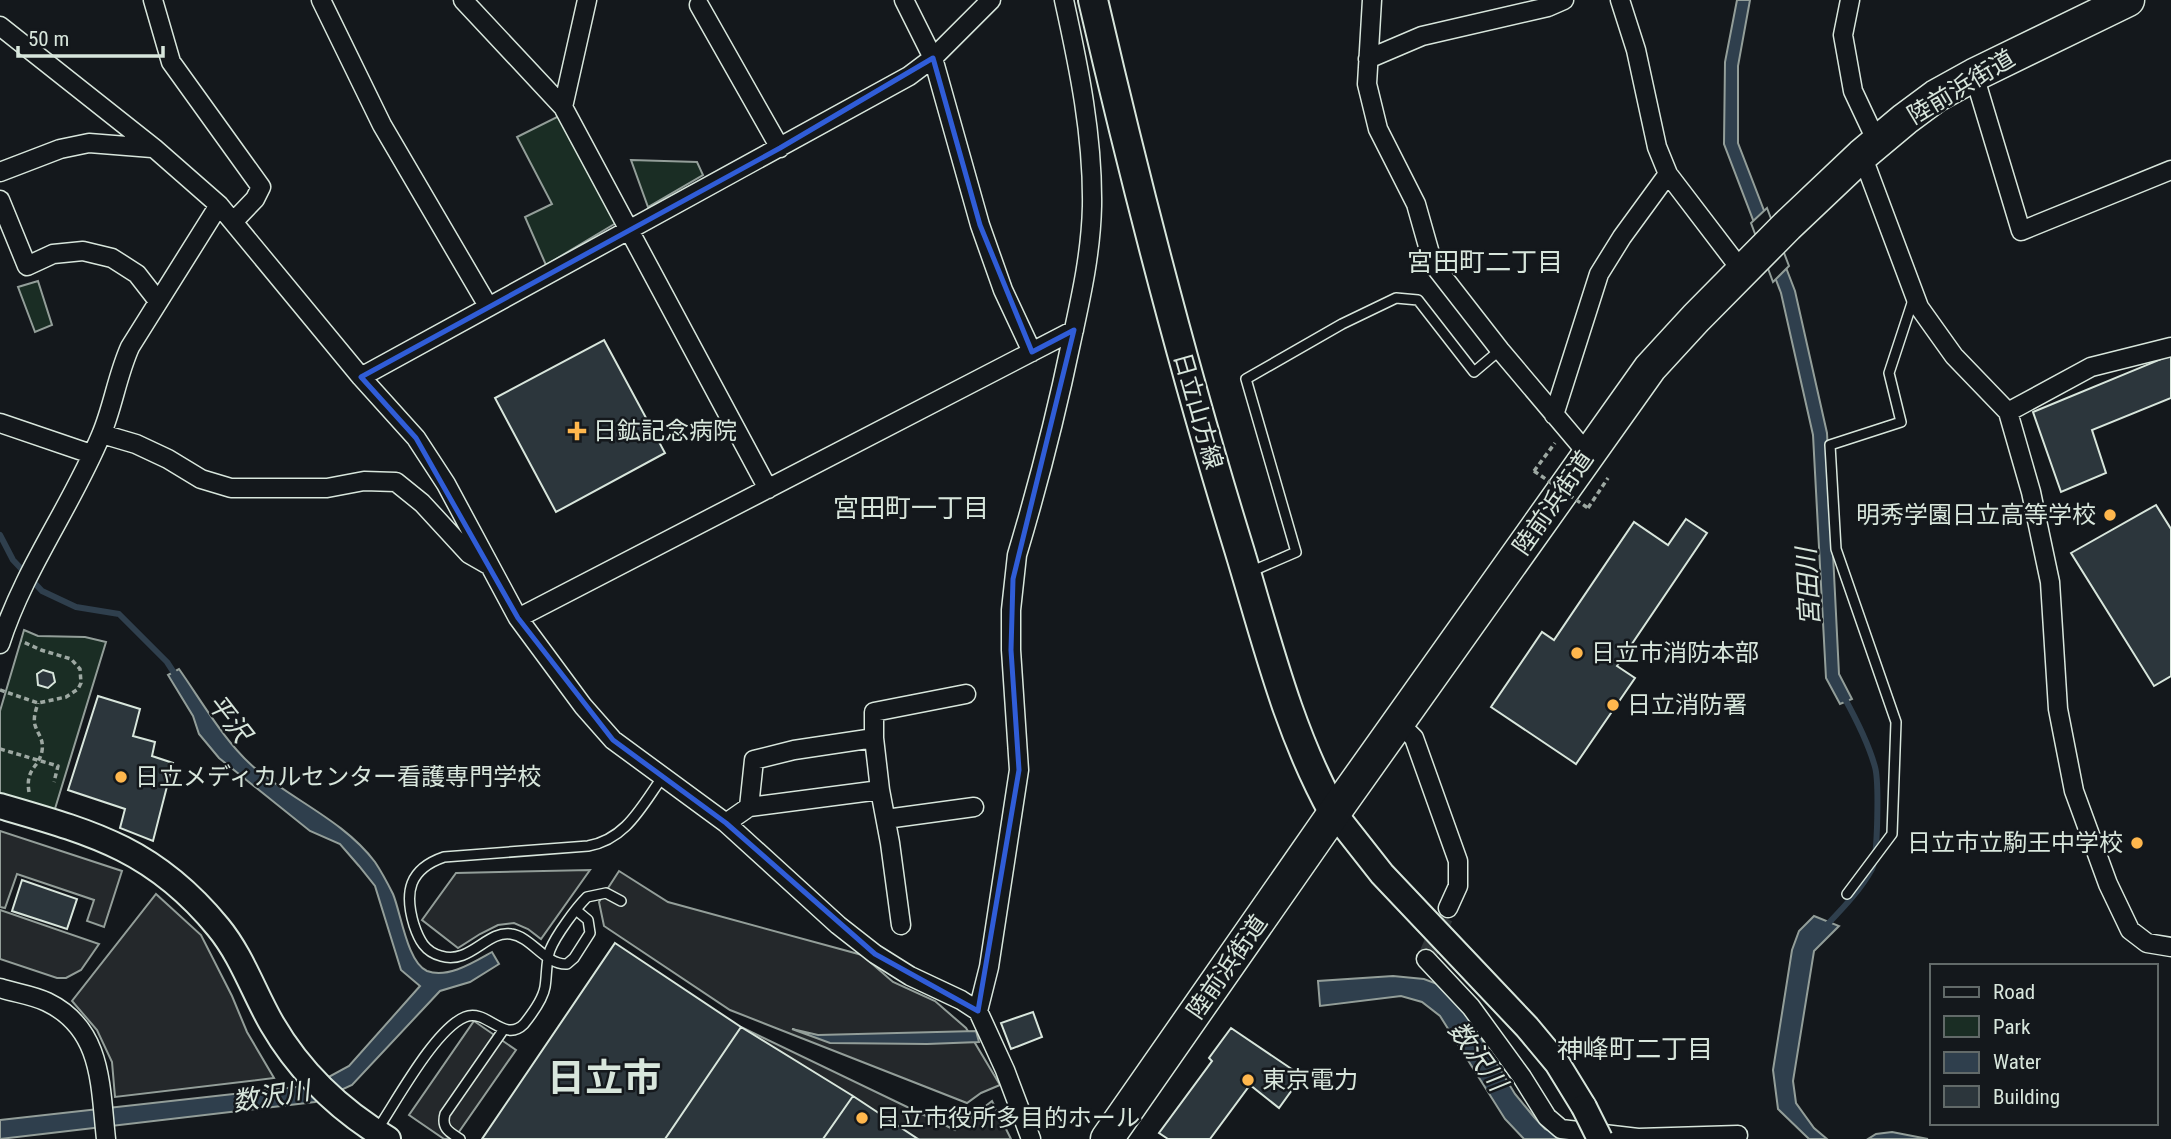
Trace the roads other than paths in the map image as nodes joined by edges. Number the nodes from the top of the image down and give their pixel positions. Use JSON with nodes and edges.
{"nodes":[{"id":1,"x":153,"y":0,"type":"edge"},
{"id":2,"x":321,"y":0,"type":"edge"},
{"id":3,"x":463,"y":0,"type":"edge"},
{"id":4,"x":587,"y":0,"type":"edge"},
{"id":5,"x":904,"y":0,"type":"edge"},
{"id":6,"x":991,"y":0,"type":"edge"},
{"id":7,"x":1064,"y":0,"type":"edge"},
{"id":8,"x":1093,"y":0,"type":"edge"},
{"id":9,"x":1372,"y":0,"type":"edge"},
{"id":10,"x":1564,"y":0,"type":"edge"},
{"id":11,"x":1620,"y":0,"type":"edge"},
{"id":12,"x":1850,"y":0,"type":"edge"},
{"id":13,"x":2128,"y":0,"type":"edge"},
{"id":14,"x":699,"y":5,"type":"dead end"},
{"id":15,"x":0,"y":26,"type":"edge"},
{"id":16,"x":933,"y":58,"type":"junction"},
{"id":17,"x":1368,"y":59,"type":"junction"},
{"id":18,"x":1974,"y":75,"type":"junction"},
{"id":19,"x":563,"y":107,"type":"junction"},
{"id":20,"x":780,"y":148,"type":"junction"},
{"id":21,"x":154,"y":149,"type":"junction"},
{"id":22,"x":1869,"y":149,"type":"junction"},
{"id":23,"x":2171,"y":170,"type":"edge"},
{"id":24,"x":0,"y":172,"type":"edge"},
{"id":25,"x":1668,"y":174,"type":"junction"},
{"id":26,"x":0,"y":200,"type":"edge"},
{"id":27,"x":219,"y":205,"type":"junction"},
{"id":28,"x":233,"y":222,"type":"junction"},
{"id":29,"x":627,"y":229,"type":"junction"},
{"id":30,"x":1746,"y":267,"type":"junction"},
{"id":31,"x":1915,"y":295,"type":"junction"},
{"id":32,"x":158,"y":301,"type":"junction"},
{"id":33,"x":488,"y":306,"type":"junction"},
{"id":34,"x":1074,"y":330,"type":"junction"},
{"id":35,"x":2171,"y":347,"type":"edge"},
{"id":36,"x":1500,"y":350,"type":"junction"},
{"id":37,"x":1032,"y":352,"type":"junction"},
{"id":38,"x":361,"y":377,"type":"junction"},
{"id":39,"x":2008,"y":412,"type":"junction"},
{"id":40,"x":1555,"y":415,"type":"junction"},
{"id":41,"x":0,"y":423,"type":"edge"},
{"id":42,"x":102,"y":434,"type":"junction"},
{"id":43,"x":1587,"y":453,"type":"junction"},
{"id":44,"x":91,"y":454,"type":"junction"},
{"id":45,"x":768,"y":489,"type":"junction"},
{"id":46,"x":490,"y":566,"type":"junction"},
{"id":47,"x":1246,"y":574,"type":"junction"},
{"id":48,"x":518,"y":618,"type":"junction"},
{"id":49,"x":2,"y":638,"type":"edge"},
{"id":50,"x":966,"y":694,"type":"dead end"},
{"id":51,"x":1399,"y":723,"type":"junction"},
{"id":52,"x":874,"y":738,"type":"junction"},
{"id":53,"x":664,"y":775,"type":"junction"},
{"id":54,"x":880,"y":790,"type":"junction"},
{"id":55,"x":0,"y":806,"type":"edge"},
{"id":56,"x":749,"y":807,"type":"junction"},
{"id":57,"x":974,"y":807,"type":"dead end"},
{"id":58,"x":1334,"y":813,"type":"junction"},
{"id":59,"x":886,"y":819,"type":"junction"},
{"id":60,"x":726,"y":823,"type":"junction"},
{"id":61,"x":1847,"y":894,"type":"dead end"},
{"id":62,"x":621,"y":901,"type":"dead end"},
{"id":63,"x":1448,"y":908,"type":"tunnel mouth"},
{"id":64,"x":576,"y":910,"type":"junction"},
{"id":65,"x":901,"y":925,"type":"dead end"},
{"id":66,"x":2171,"y":947,"type":"edge"},
{"id":67,"x":548,"y":957,"type":"junction"},
{"id":68,"x":1426,"y":960,"type":"dead end"},
{"id":69,"x":0,"y":988,"type":"edge"},
{"id":70,"x":978,"y":1011,"type":"junction"},
{"id":71,"x":504,"y":1029,"type":"junction"},
{"id":72,"x":382,"y":1135,"type":"edge"},
{"id":73,"x":1116,"y":1135,"type":"edge"},
{"id":74,"x":1738,"y":1135,"type":"dead end"},
{"id":75,"x":106,"y":1139,"type":"edge"},
{"id":76,"x":460,"y":1139,"type":"edge"},
{"id":77,"x":1031,"y":1139,"type":"edge"},
{"id":78,"x":1600,"y":1139,"type":"edge"}],
"edges":[{"from":1,"to":28,"type":"street"},
{"from":2,"to":33,"type":"street"},
{"from":3,"to":19,"type":"street"},
{"from":4,"to":19,"type":"street"},
{"from":5,"to":16,"type":"street"},
{"from":6,"to":16,"type":"street"},
{"from":7,"to":34,"type":"street"},
{"from":8,"to":47,"type":"main road","name":"日立山方線"},
{"from":9,"to":17,"type":"street"},
{"from":10,"to":17,"type":"street"},
{"from":11,"to":25,"type":"street"},
{"from":12,"to":22,"type":"street"},
{"from":13,"to":18,"type":"highway","name":"陸前浜街道"},
{"from":14,"to":20,"type":"street"},
{"from":15,"to":21,"type":"street"},
{"from":16,"to":20,"type":"street"},
{"from":16,"to":37,"type":"street"},
{"from":17,"to":36,"type":"street"},
{"from":18,"to":22,"type":"highway","name":"陸前浜街道"},
{"from":18,"to":23,"type":"street"},
{"from":19,"to":29,"type":"street"},
{"from":20,"to":29,"type":"street"},
{"from":21,"to":24,"type":"street"},
{"from":21,"to":27,"type":"street"},
{"from":22,"to":30,"type":"highway","name":"陸前浜街道"},
{"from":22,"to":31,"type":"street"},
{"from":25,"to":30,"type":"street"},
{"from":25,"to":40,"type":"street"},
{"from":26,"to":32,"type":"street"},
{"from":27,"to":28,"type":"street"},
{"from":27,"to":32,"type":"street"},
{"from":28,"to":38,"type":"street"},
{"from":29,"to":33,"type":"street"},
{"from":29,"to":45,"type":"street"},
{"from":30,"to":43,"type":"highway","name":"陸前浜街道"},
{"from":31,"to":39,"type":"street"},
{"from":31,"to":61,"type":"lane"},
{"from":32,"to":42,"type":"street"},
{"from":33,"to":38,"type":"street"},
{"from":34,"to":37,"type":"street"},
{"from":34,"to":70,"type":"street"},
{"from":35,"to":39,"type":"street"},
{"from":36,"to":40,"type":"street"},
{"from":36,"to":47,"type":"lane"},
{"from":37,"to":45,"type":"street"},
{"from":38,"to":46,"type":"street"},
{"from":39,"to":66,"type":"street"},
{"from":40,"to":43,"type":"street"},
{"from":41,"to":44,"type":"street"},
{"from":42,"to":44,"type":"street"},
{"from":42,"to":46,"type":"street"},
{"from":43,"to":51,"type":"highway","name":"陸前浜街道"},
{"from":44,"to":49,"type":"street"},
{"from":45,"to":48,"type":"street"},
{"from":46,"to":48,"type":"street"},
{"from":47,"to":58,"type":"main road","name":"日立山方線"},
{"from":48,"to":53,"type":"street"},
{"from":50,"to":52,"type":"street"},
{"from":51,"to":58,"type":"highway","name":"陸前浜街道"},
{"from":51,"to":63,"type":"street"},
{"from":52,"to":54,"type":"street"},
{"from":52,"to":56,"type":"street"},
{"from":53,"to":60,"type":"street"},
{"from":53,"to":67,"type":"lane"},
{"from":54,"to":56,"type":"street"},
{"from":54,"to":59,"type":"street"},
{"from":55,"to":72,"type":"street"},
{"from":56,"to":60,"type":"street"},
{"from":57,"to":59,"type":"street"},
{"from":58,"to":73,"type":"highway","name":"陸前浜街道"},
{"from":58,"to":78,"type":"street","bridge":true},
{"from":59,"to":65,"type":"street"},
{"from":60,"to":70,"type":"street"},
{"from":62,"to":64,"type":"lane"},
{"from":64,"to":67,"type":"lane"},
{"from":64,"to":67,"type":"lane"},
{"from":67,"to":71,"type":"lane"},
{"from":68,"to":74,"type":"street"},
{"from":69,"to":75,"type":"street"},
{"from":70,"to":77,"type":"street"},
{"from":71,"to":72,"type":"lane"},
{"from":71,"to":76,"type":"lane"}]}
